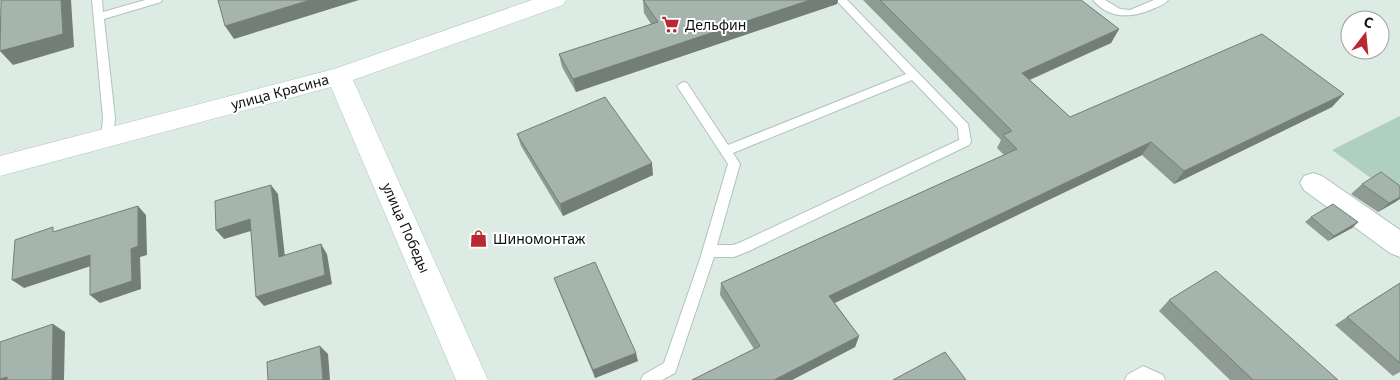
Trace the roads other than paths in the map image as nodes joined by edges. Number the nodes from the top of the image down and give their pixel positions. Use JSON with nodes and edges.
{"nodes":[{"id":1,"x":97,"y":0,"type":"edge"},
{"id":2,"x":157,"y":0,"type":"edge"},
{"id":3,"x":555,"y":0,"type":"edge"},
{"id":4,"x":841,"y":0,"type":"edge"},
{"id":5,"x":1098,"y":0,"type":"edge"},
{"id":6,"x":1163,"y":0,"type":"edge"},
{"id":7,"x":98,"y":17,"type":"junction"},
{"id":8,"x":914,"y":75,"type":"junction"},
{"id":9,"x":339,"y":76,"type":"junction"},
{"id":10,"x":683,"y":86,"type":"dead end"},
{"id":11,"x":107,"y":138,"type":"junction"},
{"id":12,"x":726,"y":151,"type":"junction"},
{"id":13,"x":0,"y":166,"type":"edge"},
{"id":14,"x":1313,"y":183,"type":"dead end"},
{"id":15,"x":1400,"y":245,"type":"edge"},
{"id":16,"x":710,"y":251,"type":"junction"},
{"id":17,"x":472,"y":380,"type":"edge"},
{"id":18,"x":648,"y":380,"type":"edge"},
{"id":19,"x":1132,"y":380,"type":"edge"},
{"id":20,"x":1158,"y":380,"type":"edge"}],
"edges":[{"from":1,"to":7,"type":"lane"},
{"from":2,"to":7,"type":"lane"},
{"from":3,"to":9,"type":"street","name":"улица Красина"},
{"from":4,"to":8,"type":"lane"},
{"from":5,"to":6,"type":"lane"},
{"from":7,"to":11,"type":"lane"},
{"from":8,"to":12,"type":"lane"},
{"from":8,"to":16,"type":"lane"},
{"from":9,"to":11,"type":"street","name":"улица Красина"},
{"from":9,"to":17,"type":"street","name":"улица Победы"},
{"from":10,"to":12,"type":"lane"},
{"from":11,"to":13,"type":"street","name":"улица Красина"},
{"from":12,"to":16,"type":"lane"},
{"from":14,"to":15,"type":"street"},
{"from":16,"to":18,"type":"lane"},
{"from":19,"to":20,"type":"lane"}]}
